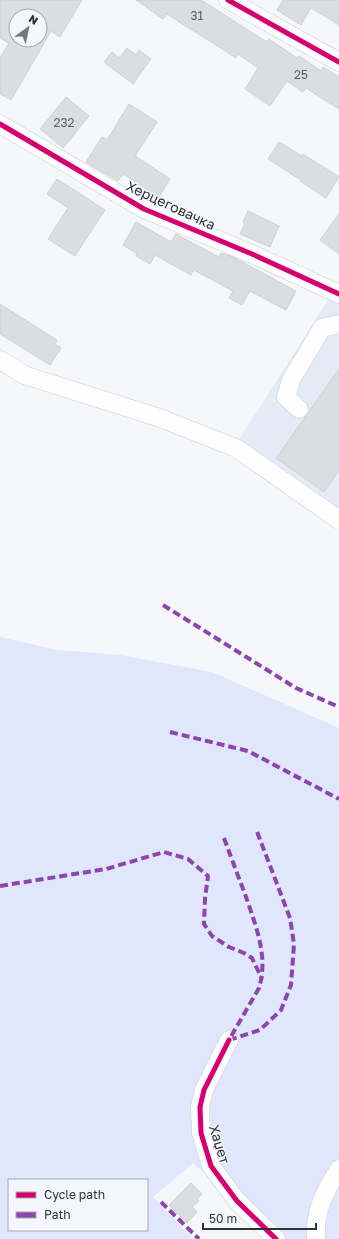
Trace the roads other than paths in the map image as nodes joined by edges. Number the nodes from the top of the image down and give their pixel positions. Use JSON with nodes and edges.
{"nodes":[{"id":1,"x":240,"y":3,"type":"edge"},
{"id":2,"x":339,"y":62,"type":"edge"},
{"id":3,"x":0,"y":124,"type":"edge"},
{"id":4,"x":339,"y":294,"type":"edge"},
{"id":5,"x":339,"y":324,"type":"edge"},
{"id":6,"x":0,"y":360,"type":"edge"},
{"id":7,"x":299,"y":409,"type":"dead end"},
{"id":8,"x":339,"y":520,"type":"edge"},
{"id":9,"x":229,"y":1040,"type":"dead end"},
{"id":10,"x":339,"y":1170,"type":"edge"},
{"id":11,"x":276,"y":1239,"type":"edge"},
{"id":12,"x":316,"y":1239,"type":"edge"}],
"edges":[{"from":1,"to":2,"type":"street"},
{"from":3,"to":4,"type":"street","name":"Херцеговачка"},
{"from":5,"to":7,"type":"street"},
{"from":6,"to":8,"type":"street"},
{"from":9,"to":11,"type":"street","name":"Хаџет"},
{"from":10,"to":12,"type":"street"}]}
